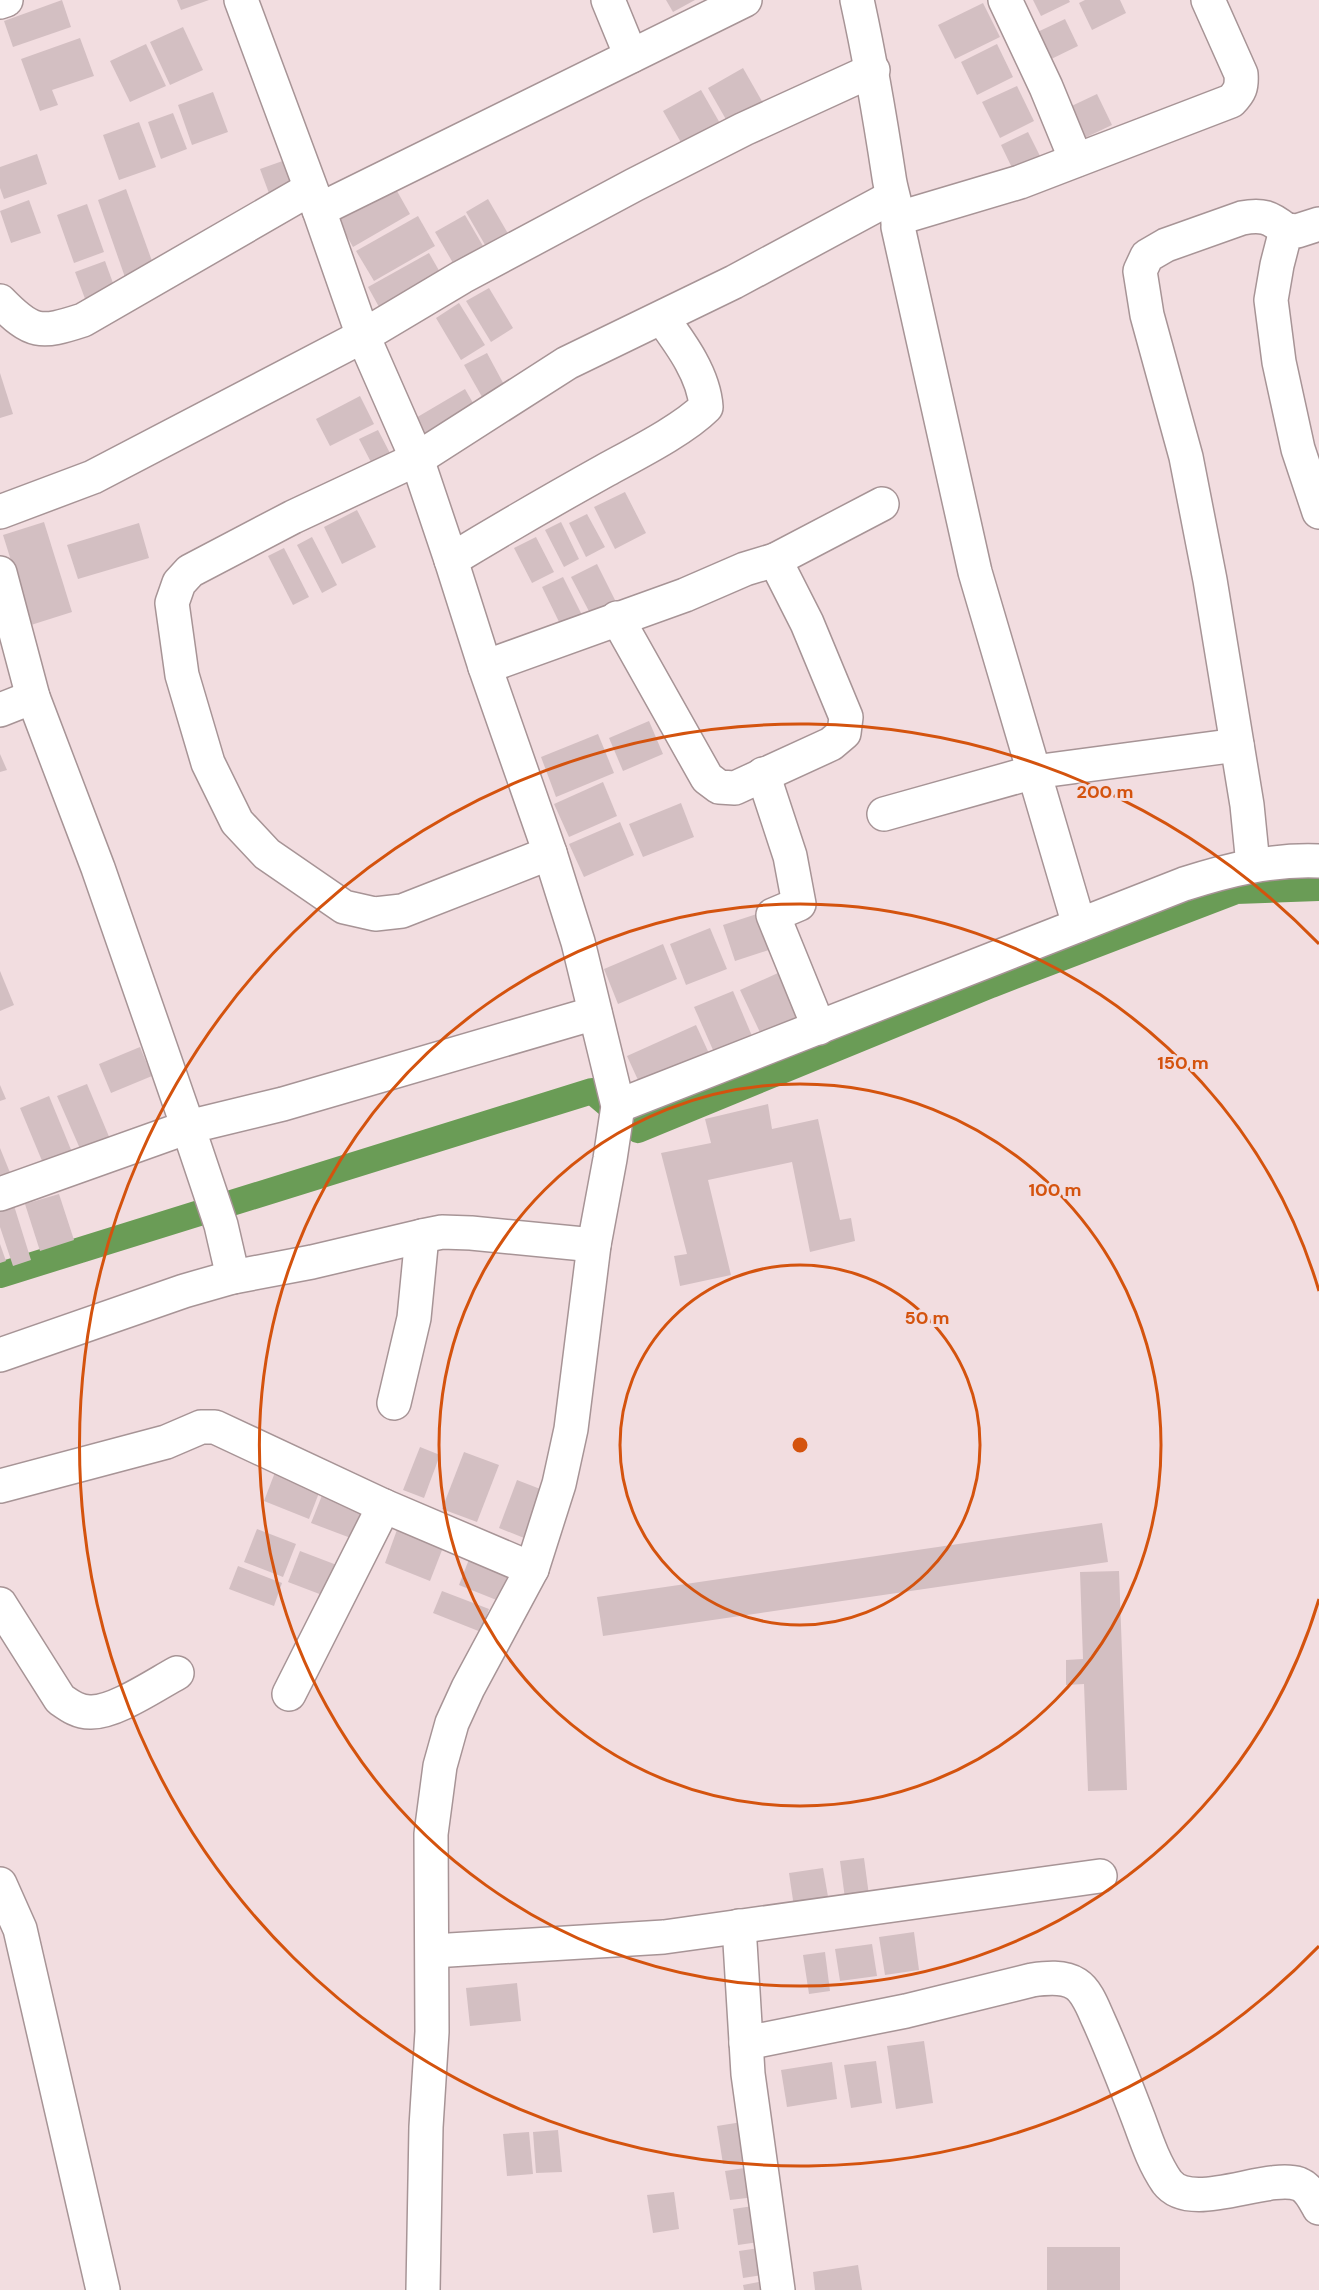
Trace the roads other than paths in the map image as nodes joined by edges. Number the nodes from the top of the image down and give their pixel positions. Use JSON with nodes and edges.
{"nodes":[{"id":1,"x":6,"y":0,"type":"edge"},
{"id":2,"x":242,"y":0,"type":"edge"},
{"id":3,"x":608,"y":0,"type":"edge"},
{"id":4,"x":745,"y":0,"type":"edge"},
{"id":5,"x":857,"y":0,"type":"edge"},
{"id":6,"x":1005,"y":0,"type":"edge"},
{"id":7,"x":1208,"y":0,"type":"edge"},
{"id":8,"x":0,"y":2,"type":"edge"},
{"id":9,"x":631,"y":56,"type":"junction"},
{"id":10,"x":873,"y":70,"type":"junction"},
{"id":11,"x":1076,"y":160,"type":"junction"},
{"id":12,"x":315,"y":200,"type":"junction"},
{"id":13,"x":895,"y":208,"type":"junction"},
{"id":14,"x":1319,"y":224,"type":"edge"},
{"id":15,"x":1286,"y":230,"type":"junction"},
{"id":16,"x":0,"y":301,"type":"edge"},
{"id":17,"x":663,"y":318,"type":"junction"},
{"id":18,"x":363,"y":336,"type":"junction"},
{"id":19,"x":417,"y":459,"type":"junction"},
{"id":20,"x":1311,"y":465,"type":"edge"},
{"id":21,"x":882,"y":504,"type":"dead end"},
{"id":22,"x":0,"y":512,"type":"edge"},
{"id":23,"x":1319,"y":512,"type":"edge"},
{"id":24,"x":451,"y":560,"type":"junction"},
{"id":25,"x":775,"y":560,"type":"junction"},
{"id":26,"x":0,"y":573,"type":"edge"},
{"id":27,"x":617,"y":618,"type":"junction"},
{"id":28,"x":485,"y":667,"type":"junction"},
{"id":29,"x":33,"y":697,"type":"junction"},
{"id":30,"x":0,"y":710,"type":"edge"},
{"id":31,"x":1237,"y":745,"type":"junction"},
{"id":32,"x":1034,"y":772,"type":"junction"},
{"id":33,"x":763,"y":774,"type":"junction"},
{"id":34,"x":884,"y":814,"type":"dead end"},
{"id":35,"x":550,"y":853,"type":"junction"},
{"id":36,"x":1319,"y":861,"type":"edge"},
{"id":37,"x":1252,"y":865,"type":"junction"},
{"id":38,"x":1079,"y":925,"type":"junction"},
{"id":39,"x":595,"y":1013,"type":"junction"},
{"id":40,"x":819,"y":1028,"type":"junction"},
{"id":41,"x":617,"y":1112,"type":"junction"},
{"id":42,"x":188,"y":1127,"type":"junction"},
{"id":43,"x":0,"y":1194,"type":"edge"},
{"id":44,"x":422,"y":1236,"type":"junction"},
{"id":45,"x":594,"y":1245,"type":"junction"},
{"id":46,"x":233,"y":1277,"type":"junction"},
{"id":47,"x":0,"y":1355,"type":"edge"},
{"id":48,"x":394,"y":1402,"type":"dead end"},
{"id":49,"x":0,"y":1486,"type":"edge"},
{"id":50,"x":384,"y":1506,"type":"junction"},
{"id":51,"x":532,"y":1569,"type":"junction"},
{"id":52,"x":0,"y":1604,"type":"edge"},
{"id":53,"x":177,"y":1673,"type":"dead end"},
{"id":54,"x":290,"y":1694,"type":"dead end"},
{"id":55,"x":1100,"y":1876,"type":"dead end"},
{"id":56,"x":0,"y":1884,"type":"edge"},
{"id":57,"x":739,"y":1926,"type":"junction"},
{"id":58,"x":433,"y":1951,"type":"junction"},
{"id":59,"x":747,"y":2043,"type":"junction"},
{"id":60,"x":1319,"y":2208,"type":"edge"},
{"id":61,"x":103,"y":2290,"type":"edge"},
{"id":62,"x":423,"y":2290,"type":"edge"},
{"id":63,"x":778,"y":2290,"type":"edge"}],
"edges":[{"from":1,"to":8,"type":"street"},
{"from":2,"to":12,"type":"street"},
{"from":3,"to":9,"type":"street"},
{"from":4,"to":9,"type":"street"},
{"from":5,"to":10,"type":"street"},
{"from":6,"to":11,"type":"street"},
{"from":7,"to":11,"type":"street"},
{"from":9,"to":12,"type":"street"},
{"from":10,"to":13,"type":"street"},
{"from":10,"to":18,"type":"street"},
{"from":11,"to":13,"type":"street"},
{"from":12,"to":16,"type":"street"},
{"from":12,"to":18,"type":"street"},
{"from":13,"to":17,"type":"street"},
{"from":13,"to":32,"type":"street"},
{"from":14,"to":15,"type":"street"},
{"from":15,"to":20,"type":"street"},
{"from":15,"to":31,"type":"street"},
{"from":17,"to":19,"type":"street"},
{"from":17,"to":24,"type":"street"},
{"from":18,"to":19,"type":"street"},
{"from":18,"to":22,"type":"street"},
{"from":19,"to":24,"type":"street"},
{"from":19,"to":35,"type":"street"},
{"from":20,"to":23,"type":"street"},
{"from":21,"to":25,"type":"street"},
{"from":24,"to":28,"type":"street"},
{"from":25,"to":27,"type":"street"},
{"from":25,"to":33,"type":"street"},
{"from":26,"to":29,"type":"street"},
{"from":27,"to":28,"type":"street"},
{"from":27,"to":33,"type":"street"},
{"from":28,"to":35,"type":"street"},
{"from":29,"to":30,"type":"street"},
{"from":29,"to":42,"type":"street"},
{"from":31,"to":32,"type":"street"},
{"from":31,"to":37,"type":"street"},
{"from":32,"to":34,"type":"street"},
{"from":32,"to":38,"type":"street"},
{"from":33,"to":40,"type":"street"},
{"from":35,"to":39,"type":"street"},
{"from":36,"to":37,"type":"street"},
{"from":37,"to":38,"type":"street"},
{"from":38,"to":40,"type":"street"},
{"from":39,"to":41,"type":"street"},
{"from":39,"to":42,"type":"street"},
{"from":40,"to":41,"type":"street"},
{"from":41,"to":45,"type":"street"},
{"from":42,"to":43,"type":"street"},
{"from":42,"to":46,"type":"street"},
{"from":44,"to":45,"type":"street"},
{"from":44,"to":46,"type":"street"},
{"from":44,"to":48,"type":"street"},
{"from":45,"to":51,"type":"street"},
{"from":46,"to":47,"type":"street"},
{"from":49,"to":50,"type":"street"},
{"from":50,"to":51,"type":"street"},
{"from":50,"to":54,"type":"street"},
{"from":51,"to":58,"type":"street"},
{"from":52,"to":53,"type":"street"},
{"from":55,"to":57,"type":"street"},
{"from":56,"to":61,"type":"street"},
{"from":57,"to":58,"type":"street"},
{"from":57,"to":59,"type":"street"},
{"from":58,"to":62,"type":"street"},
{"from":59,"to":60,"type":"street"},
{"from":59,"to":63,"type":"street"}]}
